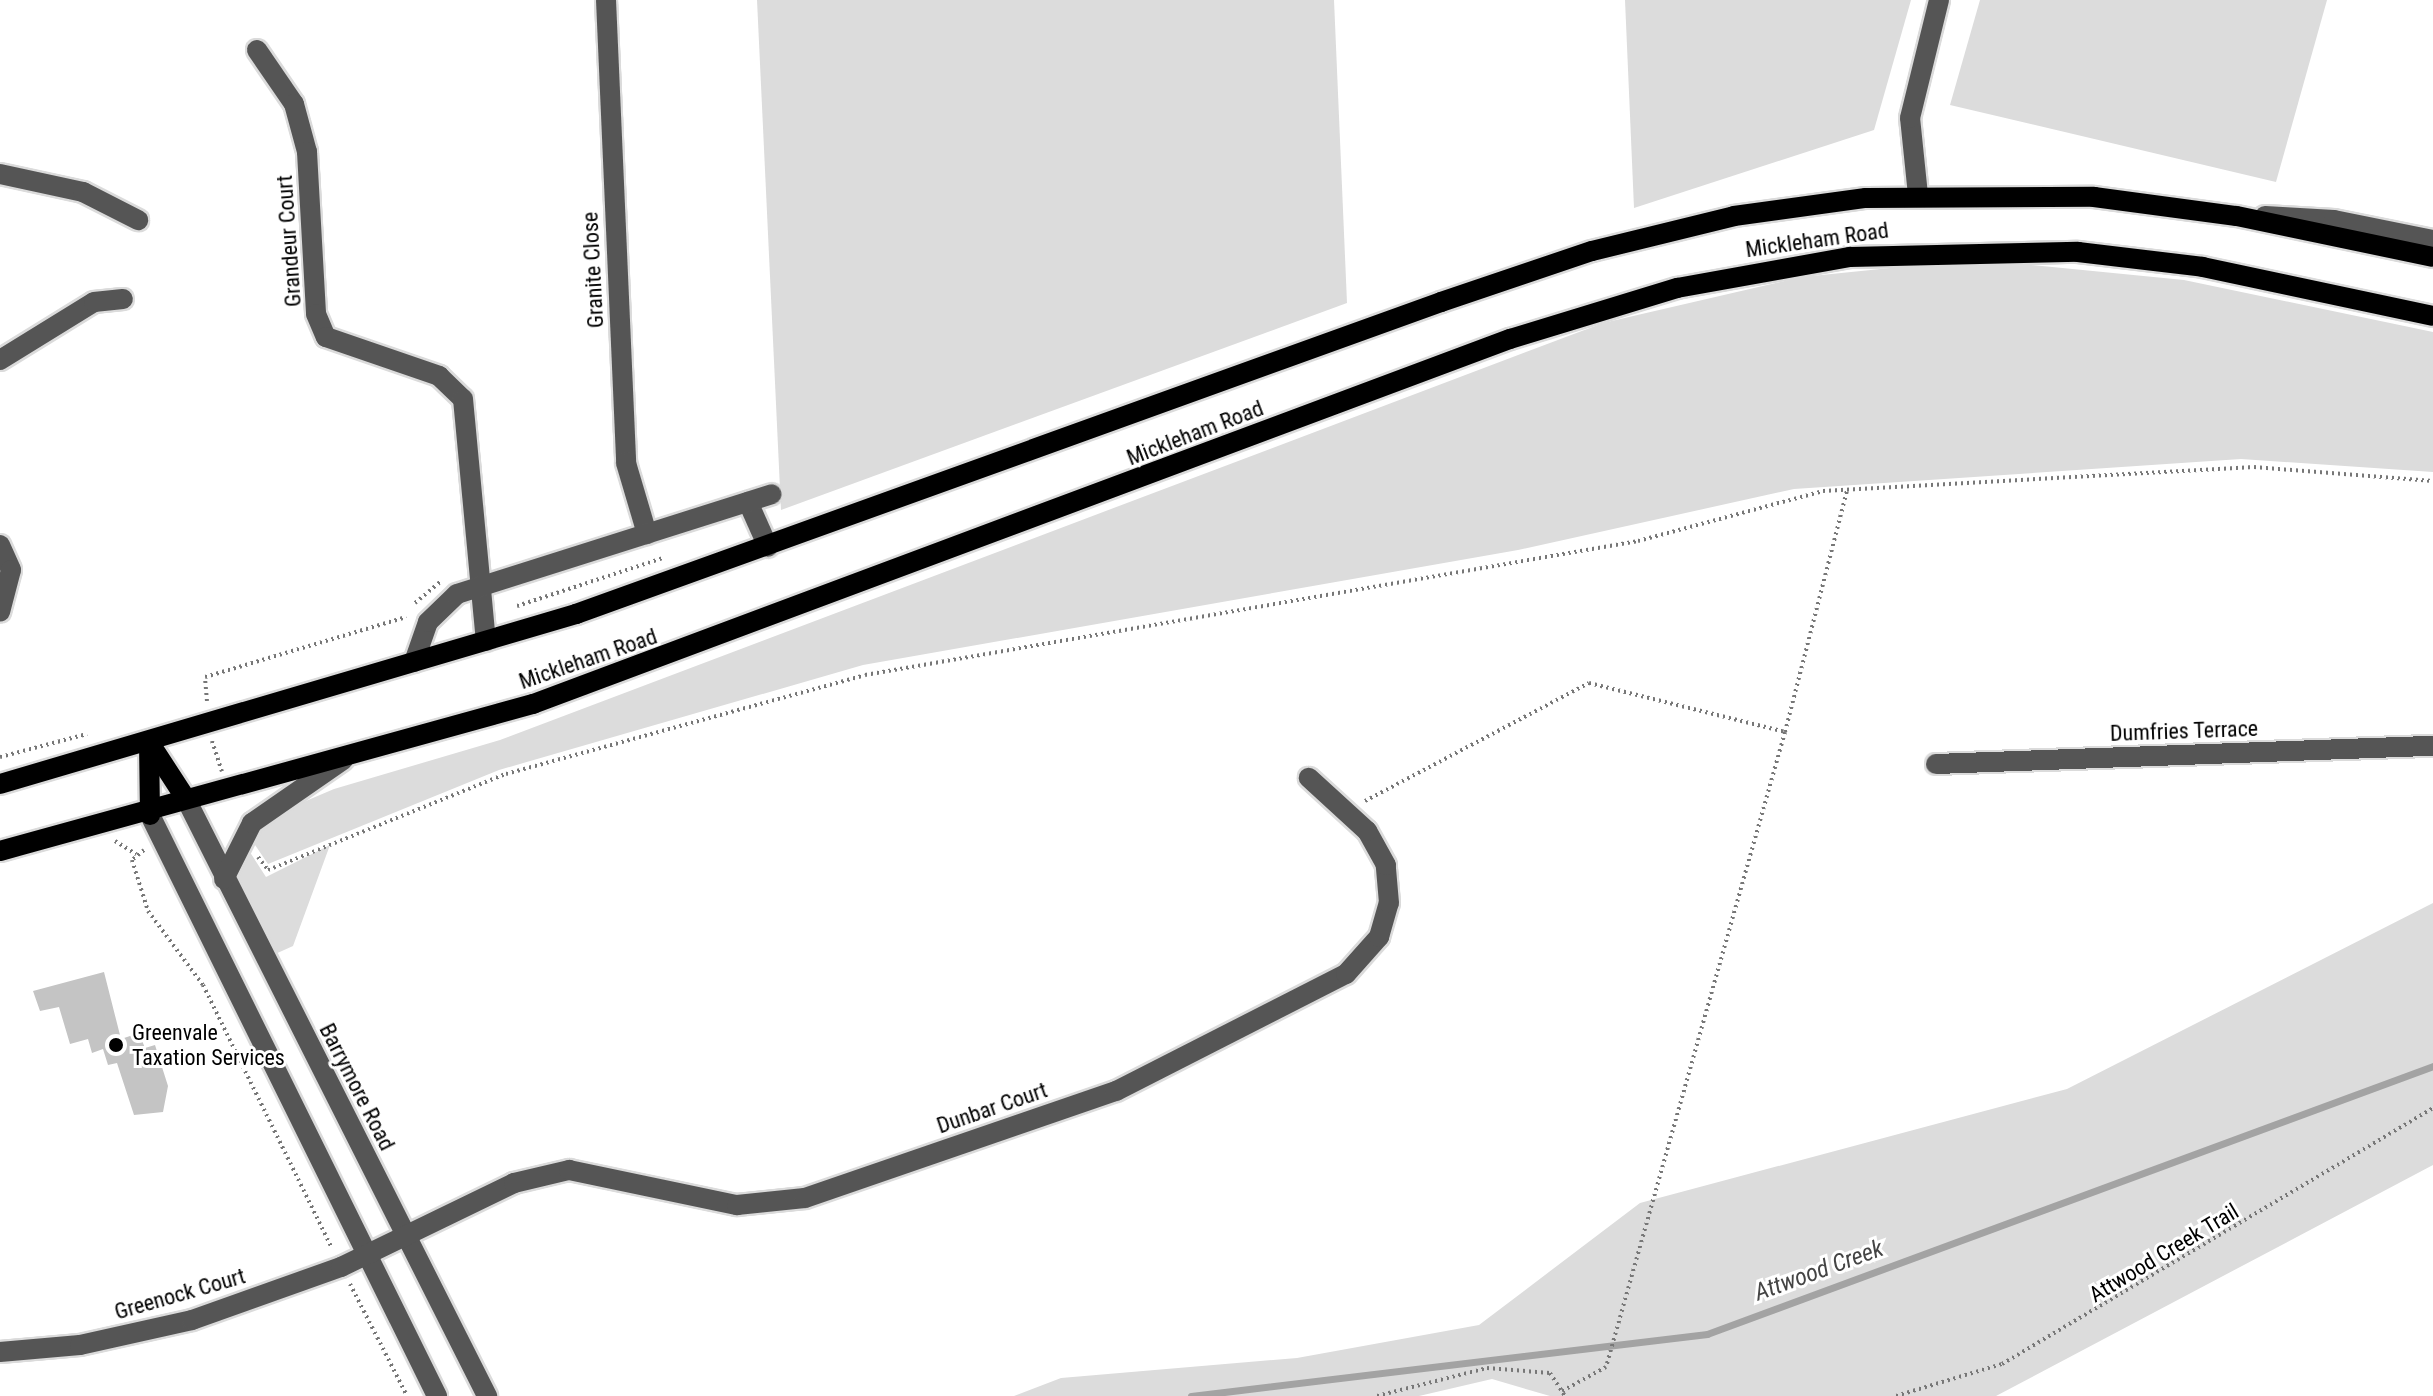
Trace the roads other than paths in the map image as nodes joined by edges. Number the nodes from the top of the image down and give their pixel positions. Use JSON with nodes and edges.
{"nodes":[{"id":1,"x":606,"y":0,"type":"edge"},
{"id":2,"x":1939,"y":0,"type":"edge"},
{"id":3,"x":257,"y":50,"type":"dead end"},
{"id":4,"x":0,"y":174,"type":"edge"},
{"id":5,"x":1918,"y":195,"type":"junction"},
{"id":6,"x":2237,"y":216,"type":"junction"},
{"id":7,"x":138,"y":220,"type":"dead end"},
{"id":8,"x":2433,"y":240,"type":"edge"},
{"id":9,"x":2433,"y":257,"type":"edge"},
{"id":10,"x":123,"y":299,"type":"dead end"},
{"id":11,"x":2433,"y":316,"type":"edge"},
{"id":12,"x":0,"y":360,"type":"edge"},
{"id":13,"x":772,"y":494,"type":"dead end"},
{"id":14,"x":748,"y":502,"type":"junction"},
{"id":15,"x":647,"y":534,"type":"junction"},
{"id":16,"x":0,"y":545,"type":"edge"},
{"id":17,"x":768,"y":547,"type":"junction"},
{"id":18,"x":476,"y":588,"type":"junction"},
{"id":19,"x":0,"y":612,"type":"edge"},
{"id":20,"x":486,"y":641,"type":"junction"},
{"id":21,"x":414,"y":662,"type":"junction"},
{"id":22,"x":149,"y":742,"type":"junction"},
{"id":23,"x":2433,"y":746,"type":"edge"},
{"id":24,"x":343,"y":760,"type":"junction"},
{"id":25,"x":1936,"y":764,"type":"dead end"},
{"id":26,"x":1309,"y":778,"type":"dead end"},
{"id":27,"x":0,"y":784,"type":"edge"},
{"id":28,"x":186,"y":799,"type":"junction"},
{"id":29,"x":150,"y":815,"type":"junction"},
{"id":30,"x":0,"y":851,"type":"edge"},
{"id":31,"x":224,"y":879,"type":"junction"},
{"id":32,"x":406,"y":1234,"type":"junction"},
{"id":33,"x":366,"y":1255,"type":"junction"},
{"id":34,"x":0,"y":1352,"type":"edge"},
{"id":35,"x":437,"y":1396,"type":"edge"},
{"id":36,"x":487,"y":1396,"type":"edge"}],
"edges":[{"from":1,"to":15,"type":"street","name":"Granite Close"},
{"from":2,"to":5,"type":"street"},
{"from":3,"to":18,"type":"street","name":"Grandeur Court"},
{"from":4,"to":7,"type":"street"},
{"from":5,"to":6,"type":"main road","name":"Mickleham Road"},
{"from":5,"to":17,"type":"main road","name":"Mickleham Road"},
{"from":6,"to":8,"type":"street"},
{"from":6,"to":9,"type":"main road","name":"Mickleham Road"},
{"from":10,"to":12,"type":"street"},
{"from":11,"to":24,"type":"main road","name":"Mickleham Road"},
{"from":13,"to":14,"type":"street"},
{"from":14,"to":15,"type":"street"},
{"from":14,"to":17,"type":"street"},
{"from":15,"to":18,"type":"street"},
{"from":16,"to":19,"type":"street"},
{"from":17,"to":20,"type":"main road","name":"Mickleham Road"},
{"from":18,"to":20,"type":"street","name":"Grandeur Court"},
{"from":18,"to":21,"type":"street"},
{"from":20,"to":21,"type":"main road","name":"Mickleham Road"},
{"from":21,"to":22,"type":"main road","name":"Mickleham Road"},
{"from":22,"to":27,"type":"main road","name":"Mickleham Road"},
{"from":22,"to":28,"type":"main road"},
{"from":22,"to":29,"type":"main road"},
{"from":23,"to":25,"type":"street","name":"Dumfries Terrace"},
{"from":24,"to":28,"type":"main road","name":"Mickleham Road"},
{"from":24,"to":31,"type":"street"},
{"from":26,"to":32,"type":"street","name":"Dunbar Court"},
{"from":28,"to":29,"type":"main road","name":"Mickleham Road"},
{"from":28,"to":31,"type":"street","name":"Barrymore Road"},
{"from":29,"to":30,"type":"main road","name":"Mickleham Road"},
{"from":29,"to":33,"type":"street"},
{"from":31,"to":32,"type":"street","name":"Barrymore Road"},
{"from":32,"to":33,"type":"street","name":"Dunbar Court"},
{"from":32,"to":36,"type":"street","name":"Barrymore Road"},
{"from":33,"to":34,"type":"street","name":"Greenock Court"},
{"from":33,"to":35,"type":"street"}]}
